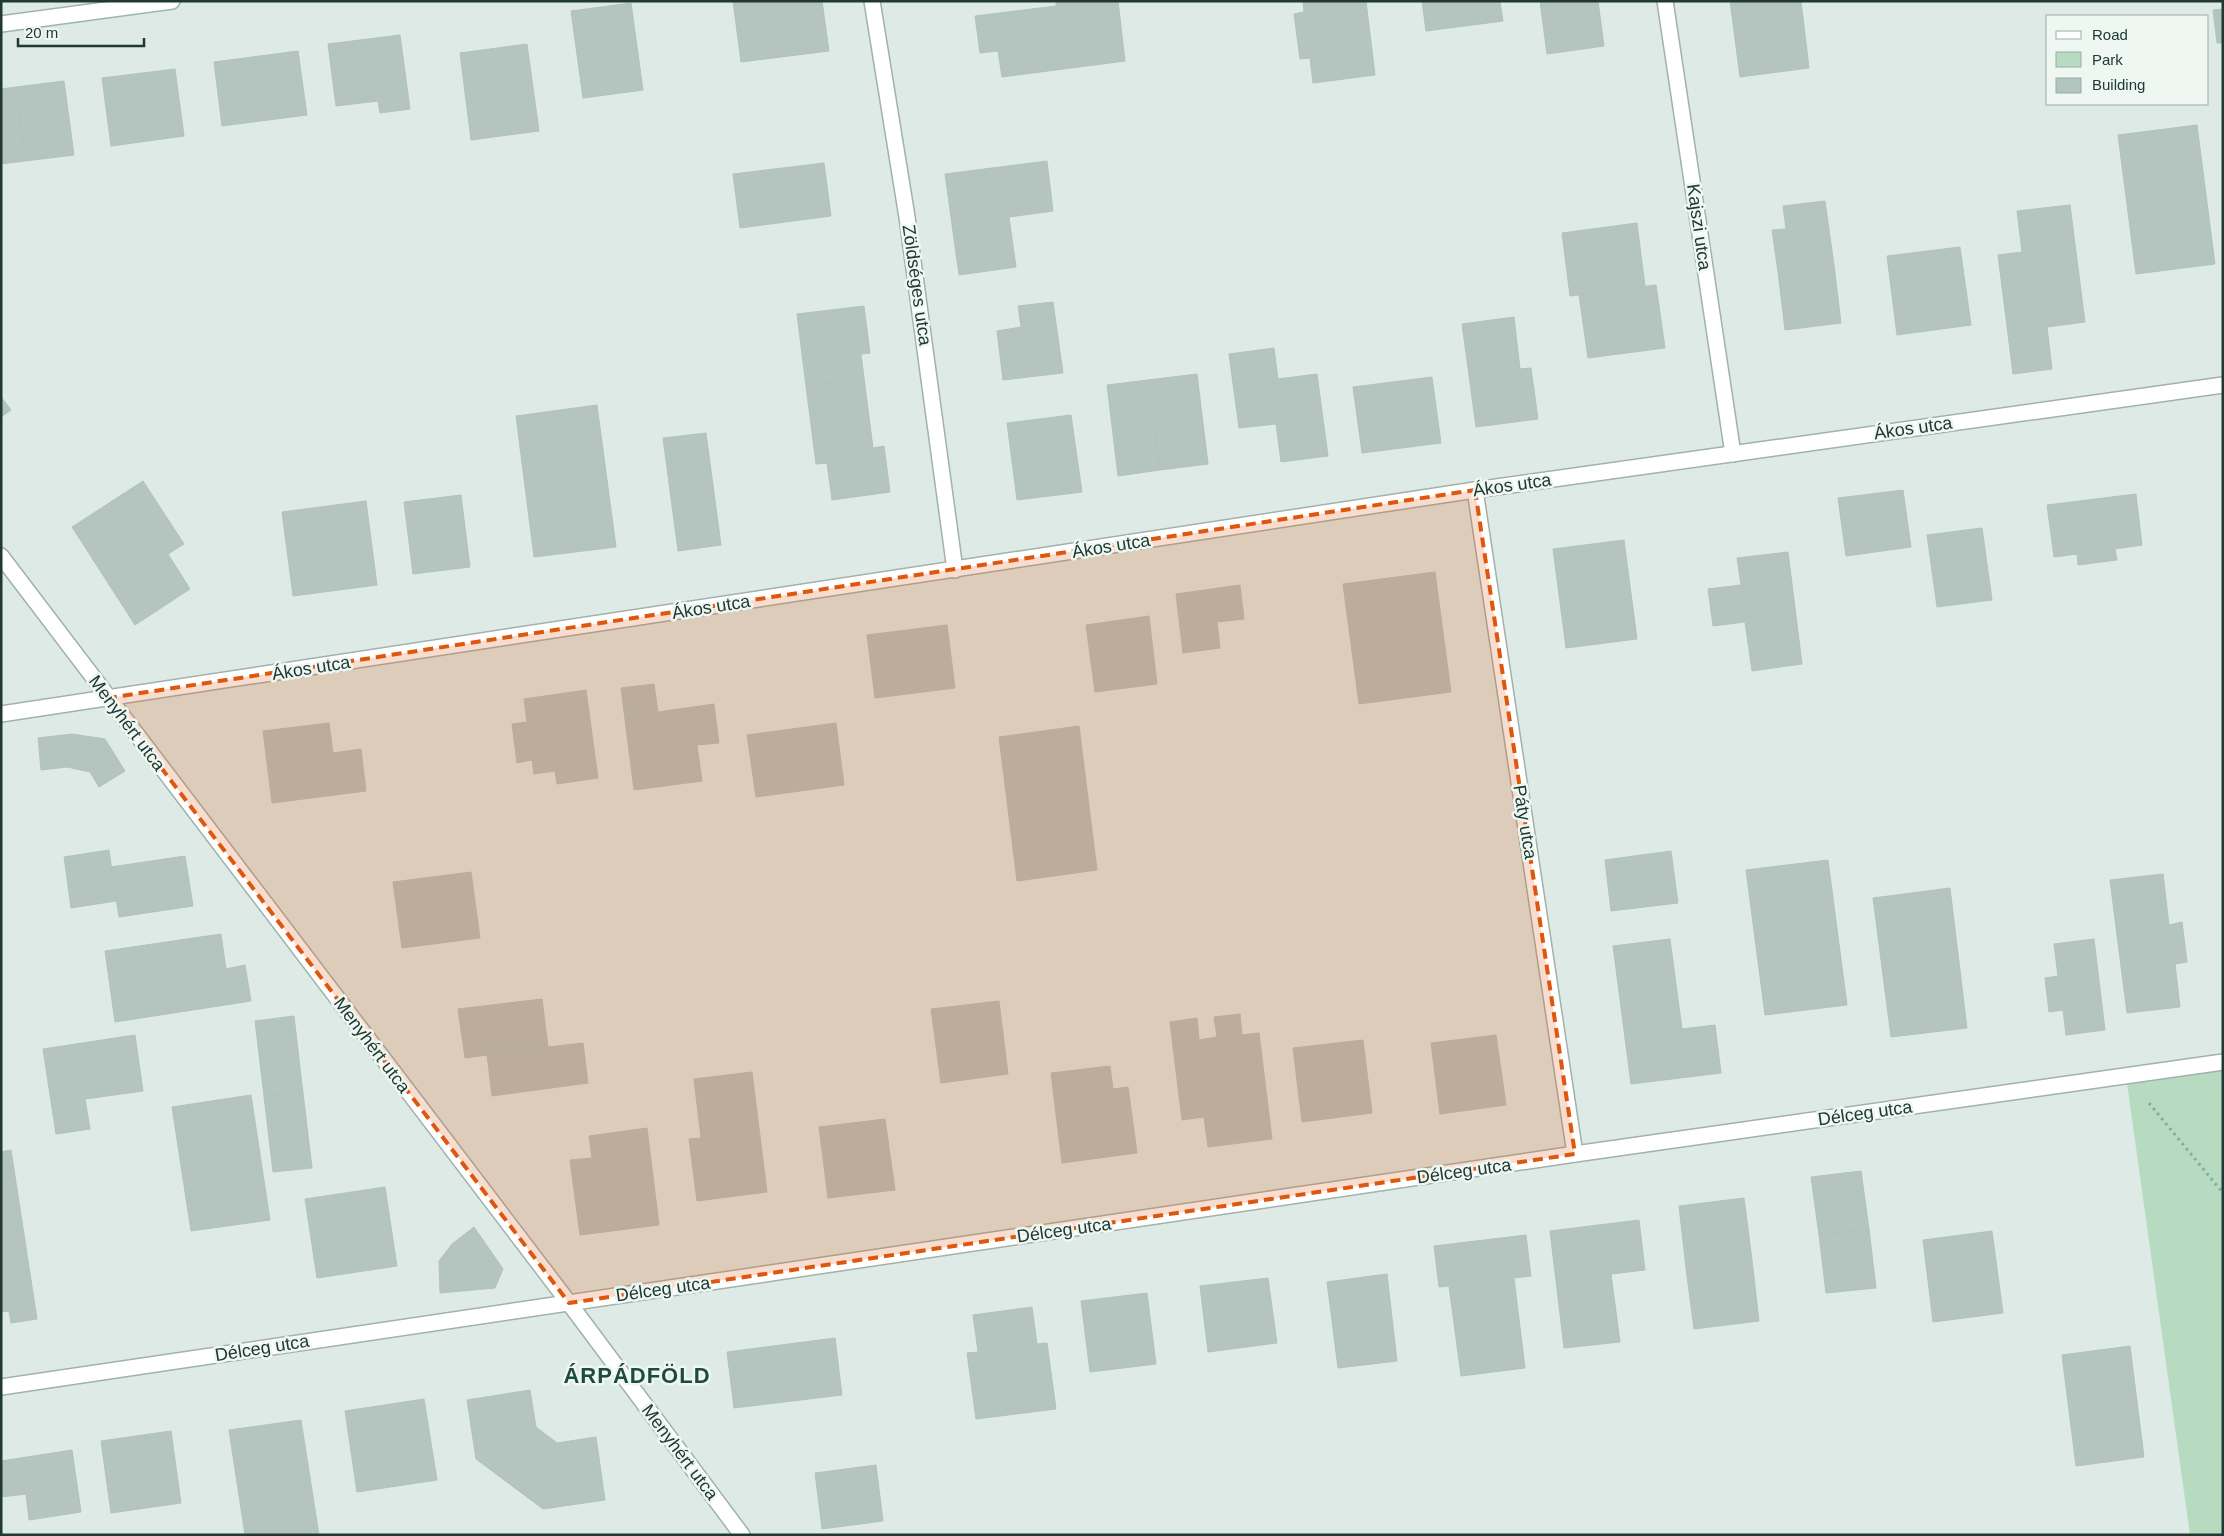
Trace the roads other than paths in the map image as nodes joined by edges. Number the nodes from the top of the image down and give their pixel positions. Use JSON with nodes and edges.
{"nodes":[{"id":1,"x":172,"y":1,"type":"edge"},
{"id":2,"x":872,"y":1,"type":"edge"},
{"id":3,"x":1665,"y":1,"type":"edge"},
{"id":4,"x":1,"y":24,"type":"edge"},
{"id":5,"x":2223,"y":385,"type":"edge"},
{"id":6,"x":1733,"y":454,"type":"junction"},
{"id":7,"x":1475,"y":490,"type":"junction"},
{"id":8,"x":1,"y":556,"type":"edge"},
{"id":9,"x":956,"y":570,"type":"junction"},
{"id":10,"x":108,"y":698,"type":"junction"},
{"id":11,"x":1,"y":714,"type":"edge"},
{"id":12,"x":2223,"y":1062,"type":"edge"},
{"id":13,"x":1575,"y":1154,"type":"junction"},
{"id":14,"x":569,"y":1302,"type":"junction"},
{"id":15,"x":1,"y":1387,"type":"edge"},
{"id":16,"x":742,"y":1535,"type":"edge"}],
"edges":[{"from":1,"to":4,"type":"street"},
{"from":2,"to":9,"type":"street","name":"Zöldséges utca"},
{"from":3,"to":6,"type":"street","name":"Kajszi utca"},
{"from":5,"to":6,"type":"street","name":"Ákos utca"},
{"from":6,"to":7,"type":"street","name":"Ákos utca"},
{"from":7,"to":9,"type":"street","name":"Ákos utca"},
{"from":7,"to":13,"type":"street","name":"Páty utca"},
{"from":8,"to":10,"type":"street","name":"Menyhért utca"},
{"from":9,"to":10,"type":"street","name":"Ákos utca"},
{"from":10,"to":11,"type":"street","name":"Ákos utca"},
{"from":10,"to":14,"type":"street","name":"Menyhért utca"},
{"from":12,"to":13,"type":"street","name":"Délceg utca"},
{"from":13,"to":14,"type":"street","name":"Délceg utca"},
{"from":14,"to":15,"type":"street","name":"Délceg utca"},
{"from":14,"to":16,"type":"street","name":"Menyhért utca"}]}
